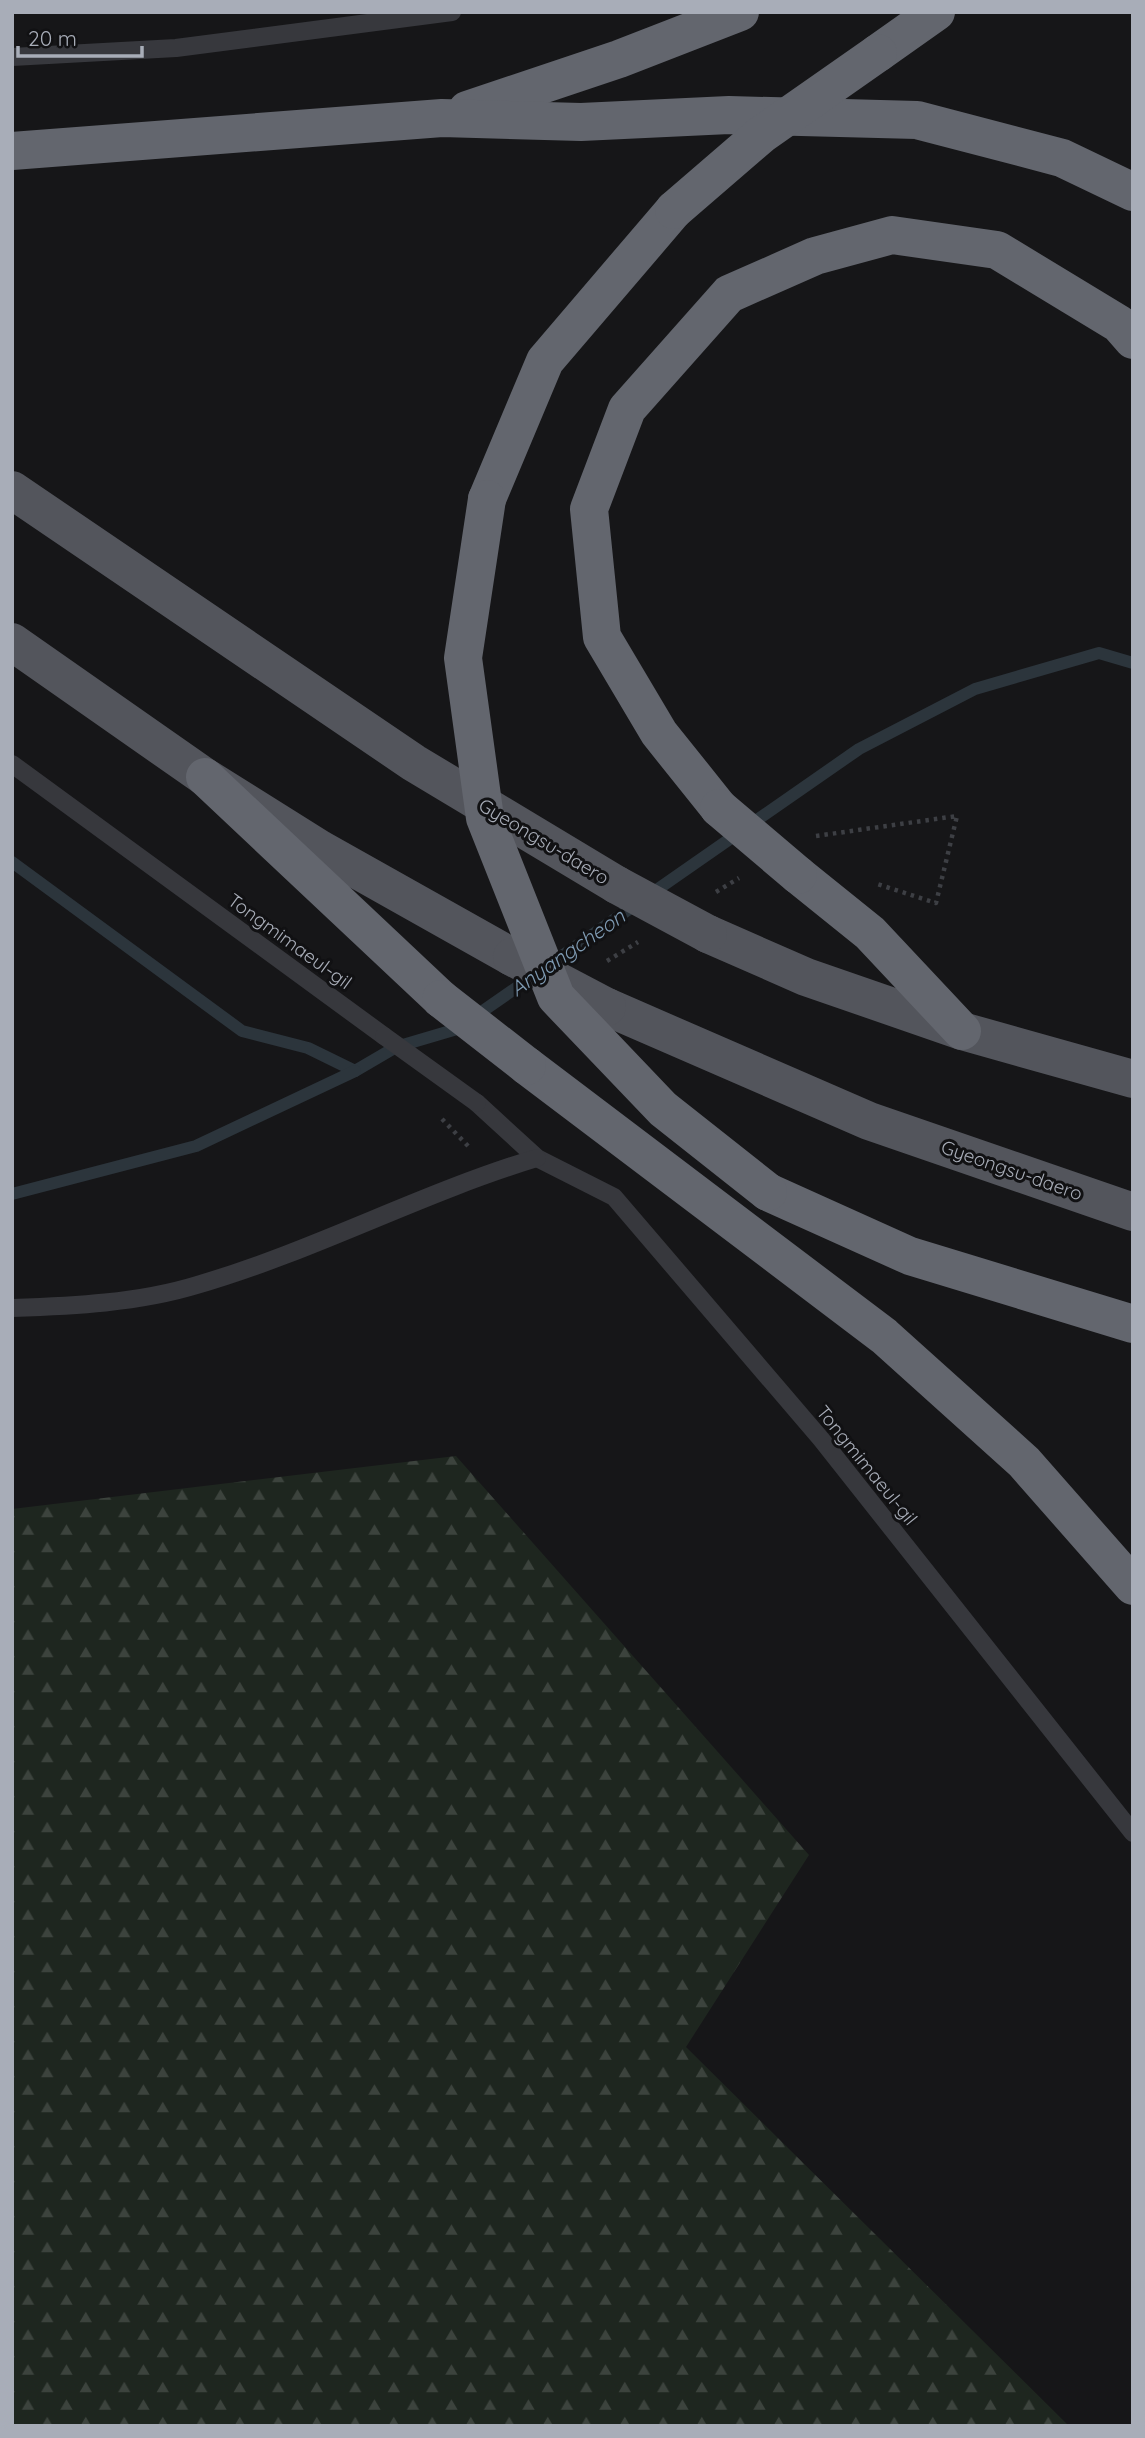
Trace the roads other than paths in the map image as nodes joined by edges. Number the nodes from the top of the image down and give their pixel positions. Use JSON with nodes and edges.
{"nodes":[{"id":1,"x":452,"y":12,"type":"edge"},
{"id":2,"x":740,"y":12,"type":"edge"},
{"id":3,"x":936,"y":12,"type":"edge"},
{"id":4,"x":12,"y":57,"type":"edge"},
{"id":5,"x":442,"y":118,"type":"junction"},
{"id":6,"x":12,"y":151,"type":"edge"},
{"id":7,"x":1133,"y":192,"type":"edge"},
{"id":8,"x":1133,"y":341,"type":"edge"},
{"id":9,"x":12,"y":490,"type":"edge"},
{"id":10,"x":12,"y":642,"type":"edge"},
{"id":11,"x":12,"y":764,"type":"edge"},
{"id":12,"x":205,"y":777,"type":"junction"},
{"id":13,"x":962,"y":1031,"type":"junction"},
{"id":14,"x":1133,"y":1079,"type":"edge"},
{"id":15,"x":537,"y":1158,"type":"junction"},
{"id":16,"x":1133,"y":1212,"type":"edge"},
{"id":17,"x":12,"y":1308,"type":"edge"},
{"id":18,"x":1133,"y":1324,"type":"edge"},
{"id":19,"x":1133,"y":1586,"type":"edge"},
{"id":20,"x":1133,"y":1833,"type":"edge"}],
"edges":[{"from":1,"to":4,"type":"lane"},
{"from":2,"to":5,"type":"highway"},
{"from":3,"to":18,"type":"highway","bridge":true},
{"from":5,"to":6,"type":"highway"},
{"from":5,"to":7,"type":"highway"},
{"from":8,"to":13,"type":"highway","bridge":true},
{"from":9,"to":13,"type":"main road","name":"Gyeongsu-daero","bridge":true},
{"from":10,"to":12,"type":"main road","name":"Gyeongsu-daero"},
{"from":11,"to":15,"type":"lane","name":"Tongmimaeul-gil","bridge":true},
{"from":12,"to":16,"type":"main road","name":"Gyeongsu-daero","bridge":true},
{"from":12,"to":19,"type":"highway","bridge":true},
{"from":13,"to":14,"type":"main road","name":"Gyeongsu-daero"},
{"from":15,"to":17,"type":"lane"},
{"from":15,"to":20,"type":"lane","name":"Tongmimaeul-gil"}]}
